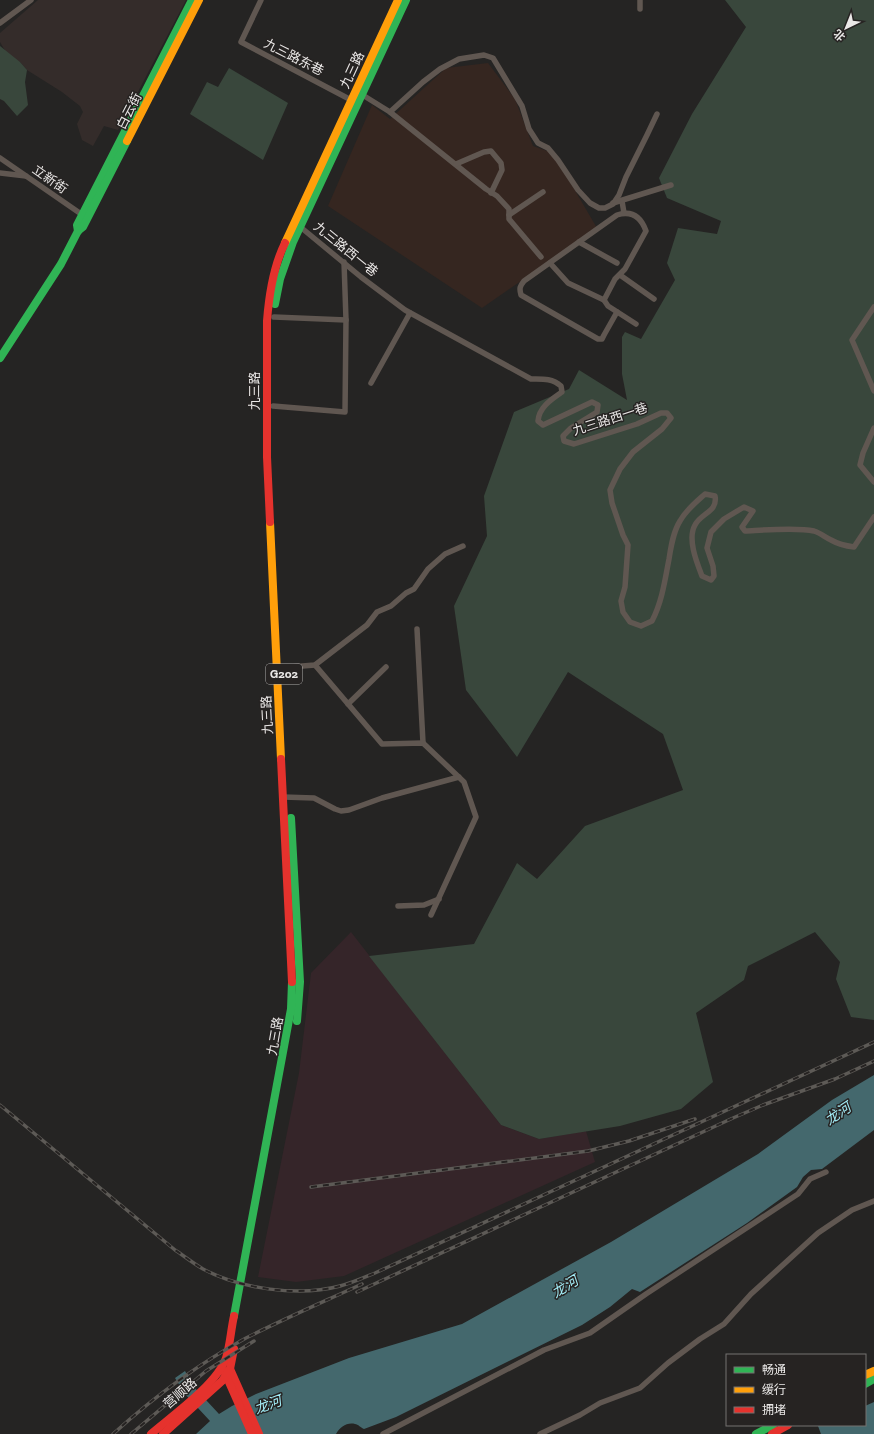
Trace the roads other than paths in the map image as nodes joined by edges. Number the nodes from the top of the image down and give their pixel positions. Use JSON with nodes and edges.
{"nodes":[{"id":1,"x":31,"y":0,"type":"edge"},
{"id":2,"x":192,"y":0,"type":"edge"},
{"id":3,"x":199,"y":0,"type":"edge"},
{"id":4,"x":261,"y":0,"type":"edge"},
{"id":5,"x":398,"y":0,"type":"edge"},
{"id":6,"x":406,"y":0,"type":"edge"},
{"id":7,"x":640,"y":0,"type":"edge"},
{"id":8,"x":640,"y":9,"type":"dead end"},
{"id":9,"x":0,"y":23,"type":"edge"},
{"id":10,"x":359,"y":93,"type":"junction"},
{"id":11,"x":355,"y":101,"type":"junction"},
{"id":12,"x":390,"y":112,"type":"junction"},
{"id":13,"x":656,"y":114,"type":"dead end"},
{"id":14,"x":0,"y":158,"type":"edge"},
{"id":15,"x":456,"y":164,"type":"junction"},
{"id":16,"x":0,"y":173,"type":"edge"},
{"id":17,"x":28,"y":176,"type":"junction"},
{"id":18,"x":671,"y":185,"type":"dead end"},
{"id":19,"x":543,"y":192,"type":"dead end"},
{"id":20,"x":491,"y":193,"type":"junction"},
{"id":21,"x":622,"y":201,"type":"junction"},
{"id":22,"x":613,"y":204,"type":"junction"},
{"id":23,"x":624,"y":213,"type":"junction"},
{"id":24,"x":509,"y":215,"type":"junction"},
{"id":25,"x":85,"y":217,"type":"junction"},
{"id":26,"x":298,"y":224,"type":"junction"},
{"id":27,"x":579,"y":242,"type":"junction"},
{"id":28,"x":541,"y":257,"type":"dead end"},
{"id":29,"x":344,"y":262,"type":"junction"},
{"id":30,"x":550,"y":263,"type":"junction"},
{"id":31,"x":617,"y":263,"type":"dead end"},
{"id":32,"x":620,"y":275,"type":"junction"},
{"id":33,"x":654,"y":299,"type":"dead end"},
{"id":34,"x":604,"y":300,"type":"junction"},
{"id":35,"x":874,"y":307,"type":"edge"},
{"id":36,"x":617,"y":312,"type":"junction"},
{"id":37,"x":410,"y":313,"type":"junction"},
{"id":38,"x":274,"y":317,"type":"junction"},
{"id":39,"x":346,"y":320,"type":"junction"},
{"id":40,"x":636,"y":324,"type":"dead end"},
{"id":41,"x":0,"y":358,"type":"edge"},
{"id":42,"x":371,"y":383,"type":"dead end"},
{"id":43,"x":874,"y":391,"type":"edge"},
{"id":44,"x":273,"y":406,"type":"junction"},
{"id":45,"x":874,"y":428,"type":"edge"},
{"id":46,"x":874,"y":482,"type":"edge"},
{"id":47,"x":874,"y":517,"type":"edge"},
{"id":48,"x":463,"y":546,"type":"dead end"},
{"id":49,"x":417,"y":629,"type":"dead end"},
{"id":50,"x":315,"y":665,"type":"junction"},
{"id":51,"x":386,"y":667,"type":"dead end"},
{"id":52,"x":280,"y":668,"type":"junction"},
{"id":53,"x":348,"y":704,"type":"junction"},
{"id":54,"x":423,"y":743,"type":"junction"},
{"id":55,"x":459,"y":777,"type":"junction"},
{"id":56,"x":287,"y":797,"type":"junction"},
{"id":57,"x":439,"y":899,"type":"junction"},
{"id":58,"x":398,"y":906,"type":"dead end"},
{"id":59,"x":431,"y":916,"type":"dead end"},
{"id":60,"x":826,"y":1172,"type":"dead end"},
{"id":61,"x":874,"y":1201,"type":"edge"},
{"id":62,"x":222,"y":1367,"type":"junction"},
{"id":63,"x":228,"y":1372,"type":"junction"},
{"id":64,"x":202,"y":1394,"type":"junction"},
{"id":65,"x":240,"y":1398,"type":"junction"},
{"id":66,"x":192,"y":1403,"type":"junction"},
{"id":67,"x":785,"y":1426,"type":"edge"},
{"id":68,"x":771,"y":1430,"type":"edge"},
{"id":69,"x":151,"y":1434,"type":"edge"},
{"id":70,"x":163,"y":1434,"type":"edge"},
{"id":71,"x":252,"y":1434,"type":"edge"},
{"id":72,"x":259,"y":1434,"type":"edge"},
{"id":73,"x":383,"y":1434,"type":"edge"},
{"id":74,"x":540,"y":1434,"type":"edge"},
{"id":75,"x":756,"y":1434,"type":"edge"}],
"edges":[{"from":1,"to":9,"type":"street"},
{"from":2,"to":25,"type":"main road","name":"白云街"},
{"from":3,"to":25,"type":"main road","name":"白云街"},
{"from":4,"to":11,"type":"street","name":"九三路东巷"},
{"from":5,"to":10,"type":"main road","name":"九三路","number":"G202"},
{"from":6,"to":10,"type":"main road","name":"九三路","number":"G202"},
{"from":7,"to":8,"type":"street"},
{"from":10,"to":11,"type":"main road","name":"九三路","number":"G202"},
{"from":10,"to":12,"type":"street"},
{"from":11,"to":26,"type":"main road","name":"九三路","number":"G202"},
{"from":12,"to":15,"type":"street"},
{"from":12,"to":22,"type":"street"},
{"from":13,"to":22,"type":"street"},
{"from":14,"to":17,"type":"street","name":"立新街"},
{"from":15,"to":20,"type":"street"},
{"from":15,"to":20,"type":"street"},
{"from":16,"to":17,"type":"street"},
{"from":17,"to":25,"type":"street","name":"立新街"},
{"from":18,"to":21,"type":"street"},
{"from":19,"to":24,"type":"street"},
{"from":20,"to":24,"type":"street"},
{"from":21,"to":22,"type":"street"},
{"from":21,"to":23,"type":"street"},
{"from":23,"to":27,"type":"street"},
{"from":23,"to":32,"type":"street"},
{"from":24,"to":28,"type":"street"},
{"from":25,"to":41,"type":"main road","name":"白云街"},
{"from":26,"to":29,"type":"street","name":"九三路西一巷"},
{"from":26,"to":38,"type":"main road","name":"九三路","number":"G202"},
{"from":26,"to":52,"type":"main road","name":"九三路","number":"G202"},
{"from":27,"to":30,"type":"street"},
{"from":27,"to":31,"type":"street"},
{"from":29,"to":37,"type":"street","name":"九三路西一巷"},
{"from":29,"to":39,"type":"street"},
{"from":30,"to":34,"type":"street"},
{"from":30,"to":36,"type":"street"},
{"from":32,"to":33,"type":"street"},
{"from":32,"to":34,"type":"street"},
{"from":34,"to":36,"type":"street"},
{"from":35,"to":43,"type":"street"},
{"from":36,"to":40,"type":"street"},
{"from":37,"to":42,"type":"street"},
{"from":37,"to":47,"type":"street","name":"九三路西一巷"},
{"from":38,"to":39,"type":"street"},
{"from":38,"to":44,"type":"main road","name":"九三路","number":"G202"},
{"from":39,"to":44,"type":"street"},
{"from":44,"to":52,"type":"main road","name":"九三路","number":"G202"},
{"from":45,"to":46,"type":"street"},
{"from":48,"to":50,"type":"street"},
{"from":49,"to":54,"type":"street"},
{"from":50,"to":52,"type":"street"},
{"from":50,"to":53,"type":"street"},
{"from":51,"to":53,"type":"street"},
{"from":52,"to":56,"type":"main road","name":"九三路","number":"G202"},
{"from":53,"to":54,"type":"street"},
{"from":54,"to":55,"type":"street"},
{"from":55,"to":56,"type":"street"},
{"from":55,"to":57,"type":"street"},
{"from":56,"to":62,"type":"main road","name":"九三路","number":"G202"},
{"from":56,"to":63,"type":"main road","name":"九三路","number":"G202"},
{"from":57,"to":58,"type":"street"},
{"from":57,"to":59,"type":"street"},
{"from":60,"to":73,"type":"street"},
{"from":61,"to":74,"type":"street"},
{"from":62,"to":63,"type":"main road"},
{"from":62,"to":64,"type":"main road","name":"营顺路","number":"G202"},
{"from":63,"to":64,"type":"main road","name":"营顺路","number":"G202"},
{"from":63,"to":65,"type":"main road"},
{"from":64,"to":66,"type":"main road","name":"营顺路","number":"G202"},
{"from":65,"to":71,"type":"main road"},
{"from":65,"to":72,"type":"main road"},
{"from":66,"to":69,"type":"main road","name":"营顺路","number":"G202"},
{"from":66,"to":70,"type":"main road","name":"营顺路","number":"G202"},
{"from":67,"to":68,"type":"main road"},
{"from":68,"to":75,"type":"main road"}]}
